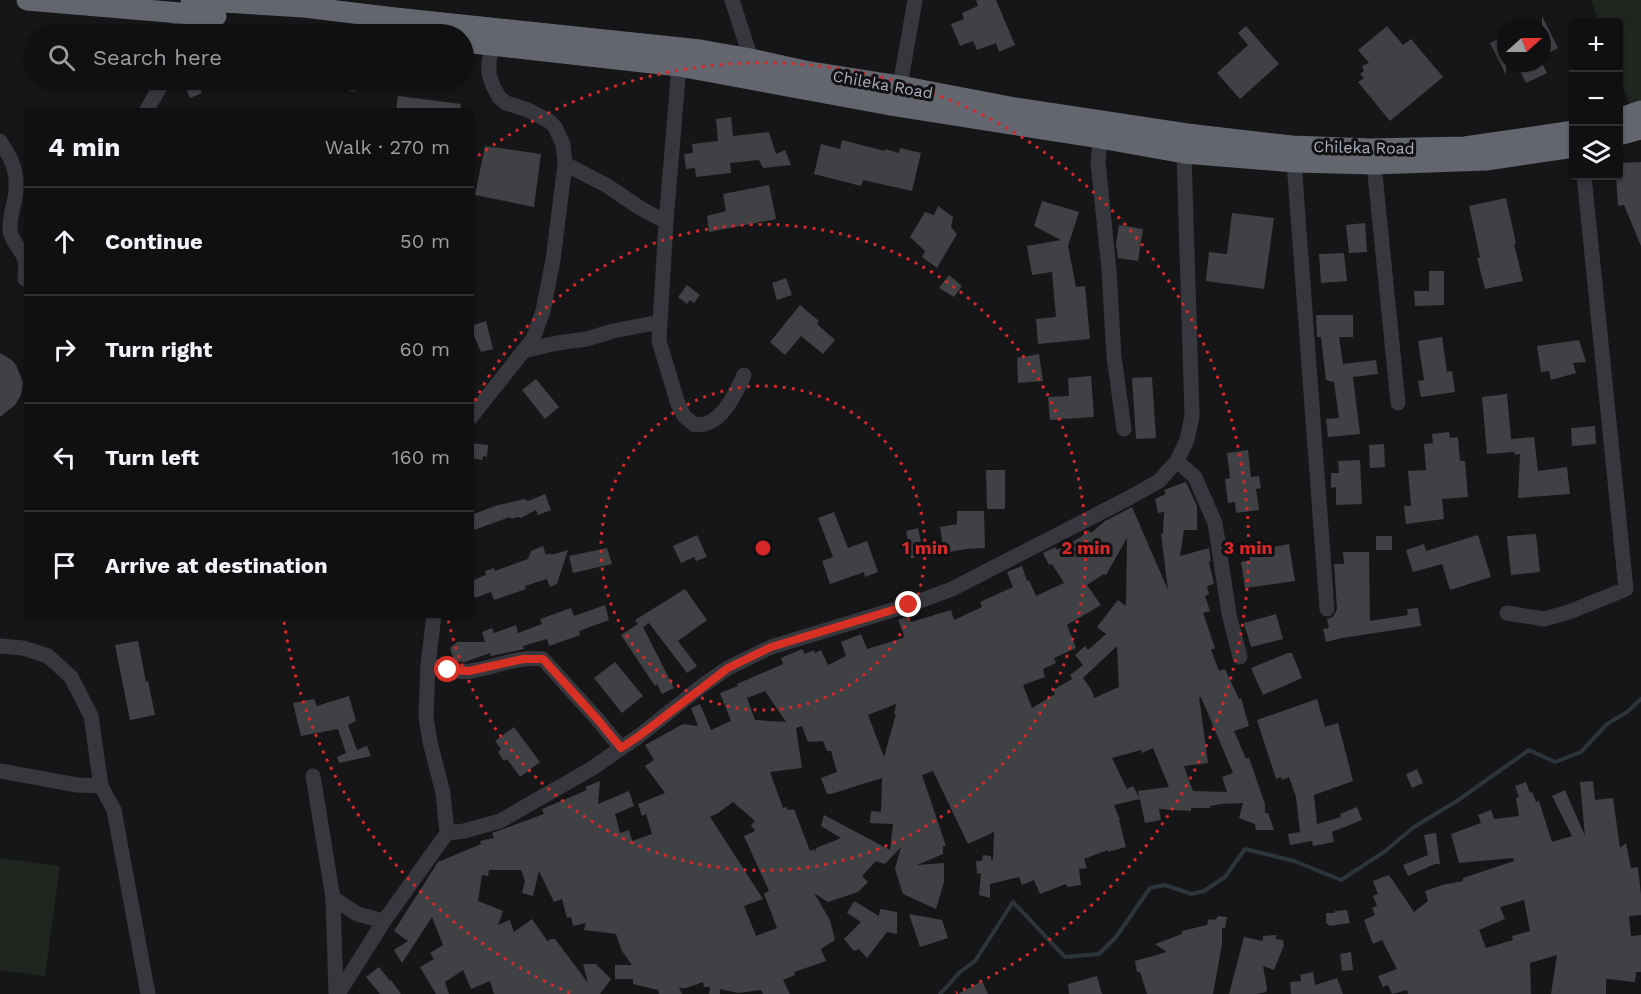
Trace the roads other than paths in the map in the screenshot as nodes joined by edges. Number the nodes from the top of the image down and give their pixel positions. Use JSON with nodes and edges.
{"nodes":[{"id":1,"x":27,"y":0,"type":"edge"},
{"id":2,"x":732,"y":0,"type":"edge"},
{"id":3,"x":915,"y":0,"type":"edge"},
{"id":4,"x":187,"y":7,"type":"edge"},
{"id":5,"x":180,"y":24,"type":"edge"},
{"id":6,"x":325,"y":24,"type":"edge"},
{"id":7,"x":458,"y":24,"type":"edge"},
{"id":8,"x":474,"y":26,"type":"edge"},
{"id":9,"x":474,"y":43,"type":"edge"},
{"id":10,"x":492,"y":45,"type":"junction"},
{"id":11,"x":751,"y":59,"type":"junction"},
{"id":12,"x":679,"y":66,"type":"junction"},
{"id":13,"x":900,"y":86,"type":"junction"},
{"id":14,"x":158,"y":90,"type":"edge"},
{"id":15,"x":148,"y":108,"type":"edge"},
{"id":16,"x":1569,"y":132,"type":"edge"},
{"id":17,"x":1100,"y":138,"type":"junction"},
{"id":18,"x":0,"y":141,"type":"edge"},
{"id":19,"x":1569,"y":148,"type":"edge"},
{"id":20,"x":1184,"y":153,"type":"junction"},
{"id":21,"x":1293,"y":162,"type":"junction"},
{"id":22,"x":565,"y":164,"type":"junction"},
{"id":23,"x":1374,"y":164,"type":"junction"},
{"id":24,"x":1584,"y":180,"type":"edge"},
{"id":25,"x":666,"y":222,"type":"junction"},
{"id":26,"x":24,"y":259,"type":"edge"},
{"id":27,"x":660,"y":322,"type":"junction"},
{"id":28,"x":523,"y":351,"type":"junction"},
{"id":29,"x":744,"y":375,"type":"dead end"},
{"id":30,"x":1398,"y":403,"type":"dead end"},
{"id":31,"x":474,"y":413,"type":"edge"},
{"id":32,"x":1124,"y":429,"type":"dead end"},
{"id":33,"x":1177,"y":461,"type":"junction"},
{"id":34,"x":1327,"y":609,"type":"dead end"},
{"id":35,"x":1506,"y":614,"type":"dead end"},
{"id":36,"x":434,"y":618,"type":"edge"},
{"id":37,"x":0,"y":646,"type":"edge"},
{"id":38,"x":1240,"y":657,"type":"dead end"},
{"id":39,"x":428,"y":664,"type":"junction"},
{"id":40,"x":621,"y":748,"type":"junction"},
{"id":41,"x":0,"y":771,"type":"edge"},
{"id":42,"x":313,"y":776,"type":"dead end"},
{"id":43,"x":101,"y":786,"type":"junction"},
{"id":44,"x":447,"y":833,"type":"junction"},
{"id":45,"x":333,"y":898,"type":"junction"},
{"id":46,"x":384,"y":921,"type":"junction"},
{"id":47,"x":148,"y":994,"type":"edge"},
{"id":48,"x":337,"y":994,"type":"edge"}],
"edges":[{"from":1,"to":4,"type":"highway","name":"Chileka Road"},
{"from":2,"to":11,"type":"street"},
{"from":3,"to":13,"type":"street"},
{"from":4,"to":5,"type":"street"},
{"from":4,"to":6,"type":"highway","name":"Chileka Road"},
{"from":4,"to":7,"type":"highway","name":"Chileka Road"},
{"from":8,"to":11,"type":"highway","name":"Chileka Road"},
{"from":9,"to":10,"type":"highway","name":"Chileka Road"},
{"from":10,"to":12,"type":"highway","name":"Chileka Road"},
{"from":10,"to":22,"type":"street"},
{"from":11,"to":13,"type":"highway","name":"Chileka Road"},
{"from":12,"to":17,"type":"highway","name":"Chileka Road"},
{"from":12,"to":25,"type":"street"},
{"from":13,"to":16,"type":"highway","name":"Chileka Road"},
{"from":14,"to":15,"type":"street"},
{"from":17,"to":20,"type":"highway","name":"Chileka Road"},
{"from":17,"to":32,"type":"street"},
{"from":18,"to":26,"type":"street"},
{"from":19,"to":23,"type":"highway","name":"Chileka Road"},
{"from":20,"to":21,"type":"highway","name":"Chileka Road"},
{"from":20,"to":33,"type":"street"},
{"from":21,"to":23,"type":"highway","name":"Chileka Road"},
{"from":21,"to":34,"type":"street"},
{"from":22,"to":25,"type":"street"},
{"from":22,"to":28,"type":"street"},
{"from":23,"to":30,"type":"street"},
{"from":24,"to":35,"type":"street"},
{"from":25,"to":27,"type":"street"},
{"from":27,"to":28,"type":"street"},
{"from":27,"to":29,"type":"street"},
{"from":28,"to":31,"type":"street"},
{"from":33,"to":38,"type":"street"},
{"from":33,"to":40,"type":"street"},
{"from":36,"to":39,"type":"street"},
{"from":37,"to":43,"type":"street"},
{"from":39,"to":40,"type":"street"},
{"from":39,"to":44,"type":"street"},
{"from":40,"to":44,"type":"street"},
{"from":41,"to":43,"type":"street"},
{"from":42,"to":45,"type":"street"},
{"from":43,"to":47,"type":"street"},
{"from":44,"to":46,"type":"street"},
{"from":45,"to":46,"type":"street"},
{"from":45,"to":48,"type":"street"},
{"from":46,"to":48,"type":"street"}]}
